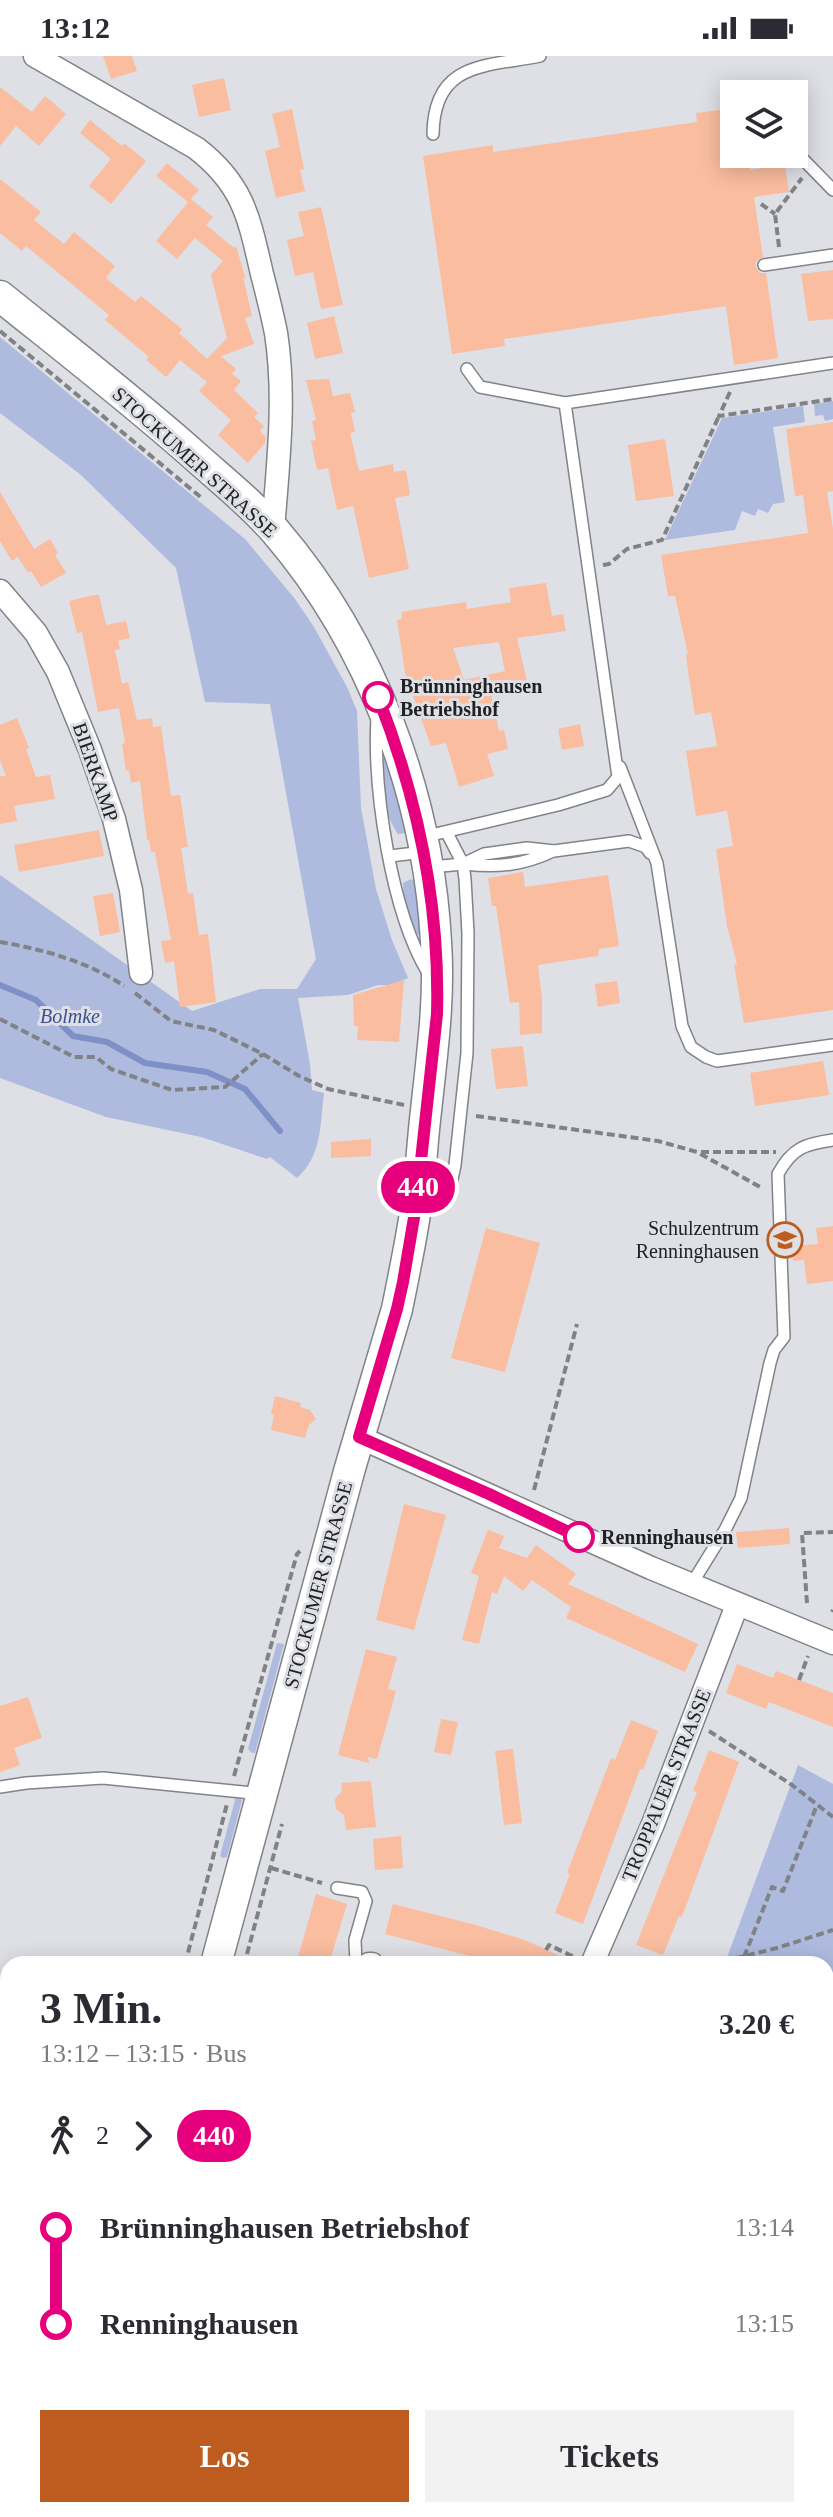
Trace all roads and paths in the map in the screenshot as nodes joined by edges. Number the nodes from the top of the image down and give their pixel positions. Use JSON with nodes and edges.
{"nodes":[{"id":1,"x":35,"y":56,"type":"edge"},
{"id":2,"x":540,"y":56,"type":"edge"},
{"id":3,"x":62,"y":63,"type":"edge"},
{"id":4,"x":433,"y":134,"type":"dead end"},
{"id":5,"x":808,"y":164,"type":"edge"},
{"id":6,"x":805,"y":174,"type":"dead end"},
{"id":7,"x":833,"y":190,"type":"edge"},
{"id":8,"x":761,"y":204,"type":"dead end"},
{"id":9,"x":777,"y":211,"type":"junction"},
{"id":10,"x":833,"y":255,"type":"edge"},
{"id":11,"x":782,"y":262,"type":"junction"},
{"id":12,"x":764,"y":265,"type":"dead end"},
{"id":13,"x":0,"y":296,"type":"edge"},
{"id":14,"x":0,"y":331,"type":"edge"},
{"id":15,"x":833,"y":363,"type":"edge"},
{"id":16,"x":467,"y":369,"type":"dead end"},
{"id":17,"x":729,"y":378,"type":"junction"},
{"id":18,"x":833,"y":399,"type":"edge"},
{"id":19,"x":565,"y":403,"type":"junction"},
{"id":20,"x":719,"y":416,"type":"junction"},
{"id":21,"x":211,"y":506,"type":"dead end"},
{"id":22,"x":273,"y":529,"type":"junction"},
{"id":23,"x":589,"y":567,"type":"junction"},
{"id":24,"x":0,"y":591,"type":"edge"},
{"id":25,"x":371,"y":682,"type":"junction"},
{"id":26,"x":616,"y":755,"type":"junction"},
{"id":27,"x":430,"y":847,"type":"junction"},
{"id":28,"x":390,"y":856,"type":"junction"},
{"id":29,"x":657,"y":863,"type":"junction"},
{"id":30,"x":463,"y":864,"type":"junction"},
{"id":31,"x":0,"y":942,"type":"edge"},
{"id":32,"x":141,"y":973,"type":"dead end"},
{"id":33,"x":437,"y":985,"type":"junction"},
{"id":34,"x":0,"y":1019,"type":"edge"},
{"id":35,"x":833,"y":1045,"type":"edge"},
{"id":36,"x":263,"y":1054,"type":"junction"},
{"id":37,"x":392,"y":1103,"type":"dead end"},
{"id":38,"x":461,"y":1114,"type":"junction"},
{"id":39,"x":833,"y":1140,"type":"edge"},
{"id":40,"x":697,"y":1152,"type":"junction"},
{"id":41,"x":794,"y":1152,"type":"junction"},
{"id":42,"x":777,"y":1198,"type":"junction"},
{"id":43,"x":416,"y":1206,"type":"junction"},
{"id":44,"x":577,"y":1324,"type":"dead end"},
{"id":45,"x":359,"y":1437,"type":"junction"},
{"id":46,"x":534,"y":1490,"type":"dead end"},
{"id":47,"x":833,"y":1532,"type":"edge"},
{"id":48,"x":297,"y":1554,"type":"dead end"},
{"id":49,"x":691,"y":1585,"type":"junction"},
{"id":50,"x":807,"y":1603,"type":"dead end"},
{"id":51,"x":737,"y":1605,"type":"junction"},
{"id":52,"x":272,"y":1641,"type":"dead end"},
{"id":53,"x":833,"y":1643,"type":"edge"},
{"id":54,"x":809,"y":1652,"type":"dead end"},
{"id":55,"x":799,"y":1680,"type":"dead end"},
{"id":56,"x":700,"y":1726,"type":"dead end"},
{"id":57,"x":0,"y":1787,"type":"edge"},
{"id":58,"x":262,"y":1794,"type":"junction"},
{"id":59,"x":817,"y":1805,"type":"junction"},
{"id":60,"x":833,"y":1817,"type":"edge"},
{"id":61,"x":282,"y":1828,"type":"dead end"},
{"id":62,"x":271,"y":1868,"type":"junction"},
{"id":63,"x":337,"y":1888,"type":"joint"},
{"id":64,"x":833,"y":1930,"type":"edge"},
{"id":65,"x":546,"y":1950,"type":"dead end"},
{"id":66,"x":218,"y":1956,"type":"edge"},
{"id":67,"x":246,"y":1956,"type":"edge"},
{"id":68,"x":356,"y":1956,"type":"edge"},
{"id":69,"x":572,"y":1956,"type":"edge"},
{"id":70,"x":586,"y":1956,"type":"edge"},
{"id":71,"x":744,"y":1956,"type":"edge"},
{"id":72,"x":747,"y":1956,"type":"edge"}],
"edges":[{"from":1,"to":3,"type":"street"},
{"from":2,"to":4,"type":"lane"},
{"from":3,"to":22,"type":"street"},
{"from":5,"to":7,"type":"lane"},
{"from":6,"to":9,"type":"path"},
{"from":8,"to":9,"type":"path"},
{"from":9,"to":11,"type":"path"},
{"from":10,"to":11,"type":"lane"},
{"from":11,"to":12,"type":"lane"},
{"from":13,"to":22,"type":"main road","name":"STOCKUMER STRASSE"},
{"from":14,"to":21,"type":"path"},
{"from":15,"to":17,"type":"lane"},
{"from":16,"to":19,"type":"lane"},
{"from":17,"to":19,"type":"lane"},
{"from":17,"to":20,"type":"path"},
{"from":18,"to":20,"type":"path"},
{"from":19,"to":23,"type":"lane"},
{"from":20,"to":23,"type":"path"},
{"from":22,"to":25,"type":"main road","name":"STOCKUMER STRASSE"},
{"from":23,"to":26,"type":"lane"},
{"from":24,"to":32,"type":"street","name":"BIERKAMP"},
{"from":25,"to":27,"type":"main road","name":"STOCKUMER STRASSE"},
{"from":25,"to":28,"type":"lane"},
{"from":26,"to":27,"type":"lane"},
{"from":26,"to":29,"type":"lane"},
{"from":27,"to":28,"type":"lane"},
{"from":27,"to":30,"type":"lane"},
{"from":27,"to":30,"type":"lane","name":"STOCKUMER STRASSE"},
{"from":27,"to":33,"type":"main road","name":"STOCKUMER STRASSE"},
{"from":28,"to":33,"type":"lane"},
{"from":29,"to":30,"type":"lane"},
{"from":29,"to":35,"type":"lane"},
{"from":30,"to":38,"type":"lane","name":"STOCKUMER STRASSE"},
{"from":31,"to":36,"type":"path"},
{"from":33,"to":43,"type":"main road","name":"STOCKUMER STRASSE"},
{"from":34,"to":36,"type":"path"},
{"from":36,"to":37,"type":"path"},
{"from":38,"to":40,"type":"path"},
{"from":38,"to":43,"type":"lane","name":"STOCKUMER STRASSE"},
{"from":39,"to":41,"type":"lane"},
{"from":40,"to":41,"type":"path"},
{"from":40,"to":42,"type":"path"},
{"from":41,"to":42,"type":"lane"},
{"from":42,"to":49,"type":"lane"},
{"from":43,"to":45,"type":"main road","name":"STOCKUMER STRASSE"},
{"from":44,"to":46,"type":"path"},
{"from":45,"to":49,"type":"street"},
{"from":45,"to":58,"type":"main road","name":"STOCKUMER STRASSE"},
{"from":47,"to":50,"type":"path"},
{"from":48,"to":52,"type":"path"},
{"from":49,"to":51,"type":"street"},
{"from":51,"to":53,"type":"street"},
{"from":51,"to":70,"type":"street","name":"TROPPAUER STRASSE"},
{"from":54,"to":55,"type":"path"},
{"from":56,"to":59,"type":"path"},
{"from":57,"to":58,"type":"lane"},
{"from":58,"to":66,"type":"main road","name":"STOCKUMER STRASSE"},
{"from":59,"to":60,"type":"path"},
{"from":59,"to":71,"type":"path"},
{"from":61,"to":62,"type":"path"},
{"from":62,"to":63,"type":"path"},
{"from":62,"to":67,"type":"path"},
{"from":63,"to":68,"type":"lane"},
{"from":64,"to":72,"type":"path"},
{"from":65,"to":69,"type":"path"}]}
